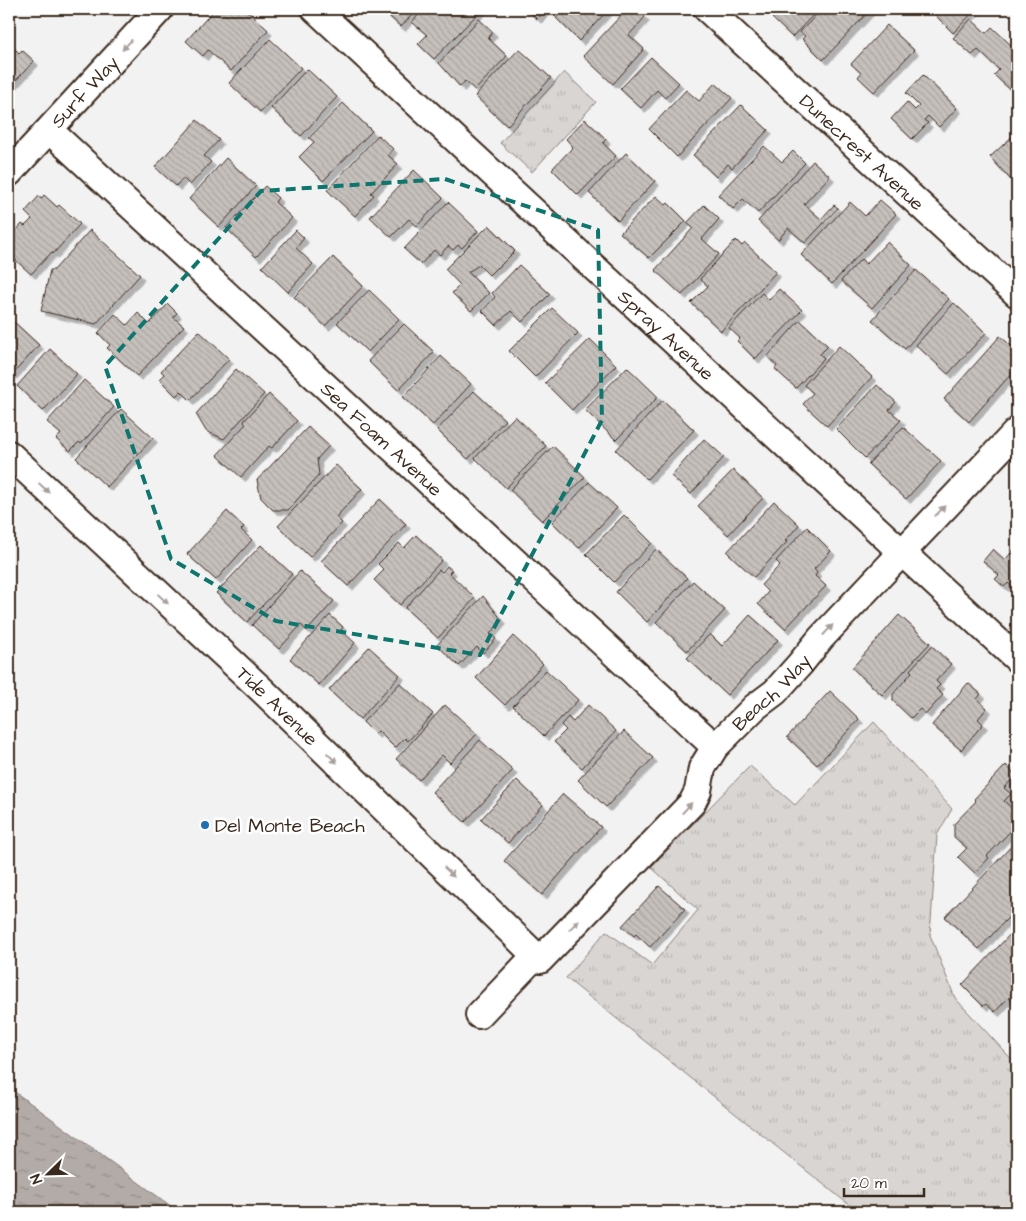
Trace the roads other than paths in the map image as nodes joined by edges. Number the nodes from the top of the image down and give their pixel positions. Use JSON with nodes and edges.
{"nodes":[{"id":1,"x":160,"y":9,"type":"edge"},
{"id":2,"x":315,"y":9,"type":"edge"},
{"id":3,"x":707,"y":9,"type":"edge"},
{"id":4,"x":49,"y":130,"type":"junction"},
{"id":5,"x":9,"y":174,"type":"edge"},
{"id":6,"x":1017,"y":294,"type":"edge"},
{"id":7,"x":1017,"y":431,"type":"edge"},
{"id":8,"x":9,"y":454,"type":"edge"},
{"id":9,"x":902,"y":551,"type":"junction"},
{"id":10,"x":1017,"y":659,"type":"edge"},
{"id":11,"x":715,"y":747,"type":"junction"},
{"id":12,"x":538,"y":958,"type":"junction"},
{"id":13,"x":479,"y":1015,"type":"dead end"}],
"edges":[{"from":1,"to":4,"type":"street","name":"Surf Way","one_way":true},
{"from":2,"to":9,"type":"street","name":"Spray Avenue"},
{"from":3,"to":6,"type":"street","name":"Dunecrest Avenue"},
{"from":4,"to":5,"type":"street","name":"Surf Way"},
{"from":4,"to":11,"type":"street","name":"Sea Foam Avenue"},
{"from":9,"to":7,"type":"street","name":"Beach Way","one_way":true},
{"from":8,"to":12,"type":"street","name":"Tide Avenue","one_way":true},
{"from":9,"to":10,"type":"street","name":"Spray Avenue"},
{"from":11,"to":9,"type":"street","name":"Beach Way","one_way":true},
{"from":12,"to":11,"type":"street","name":"Beach Way","one_way":true},
{"from":12,"to":13,"type":"street","name":"Beach Way"}]}
